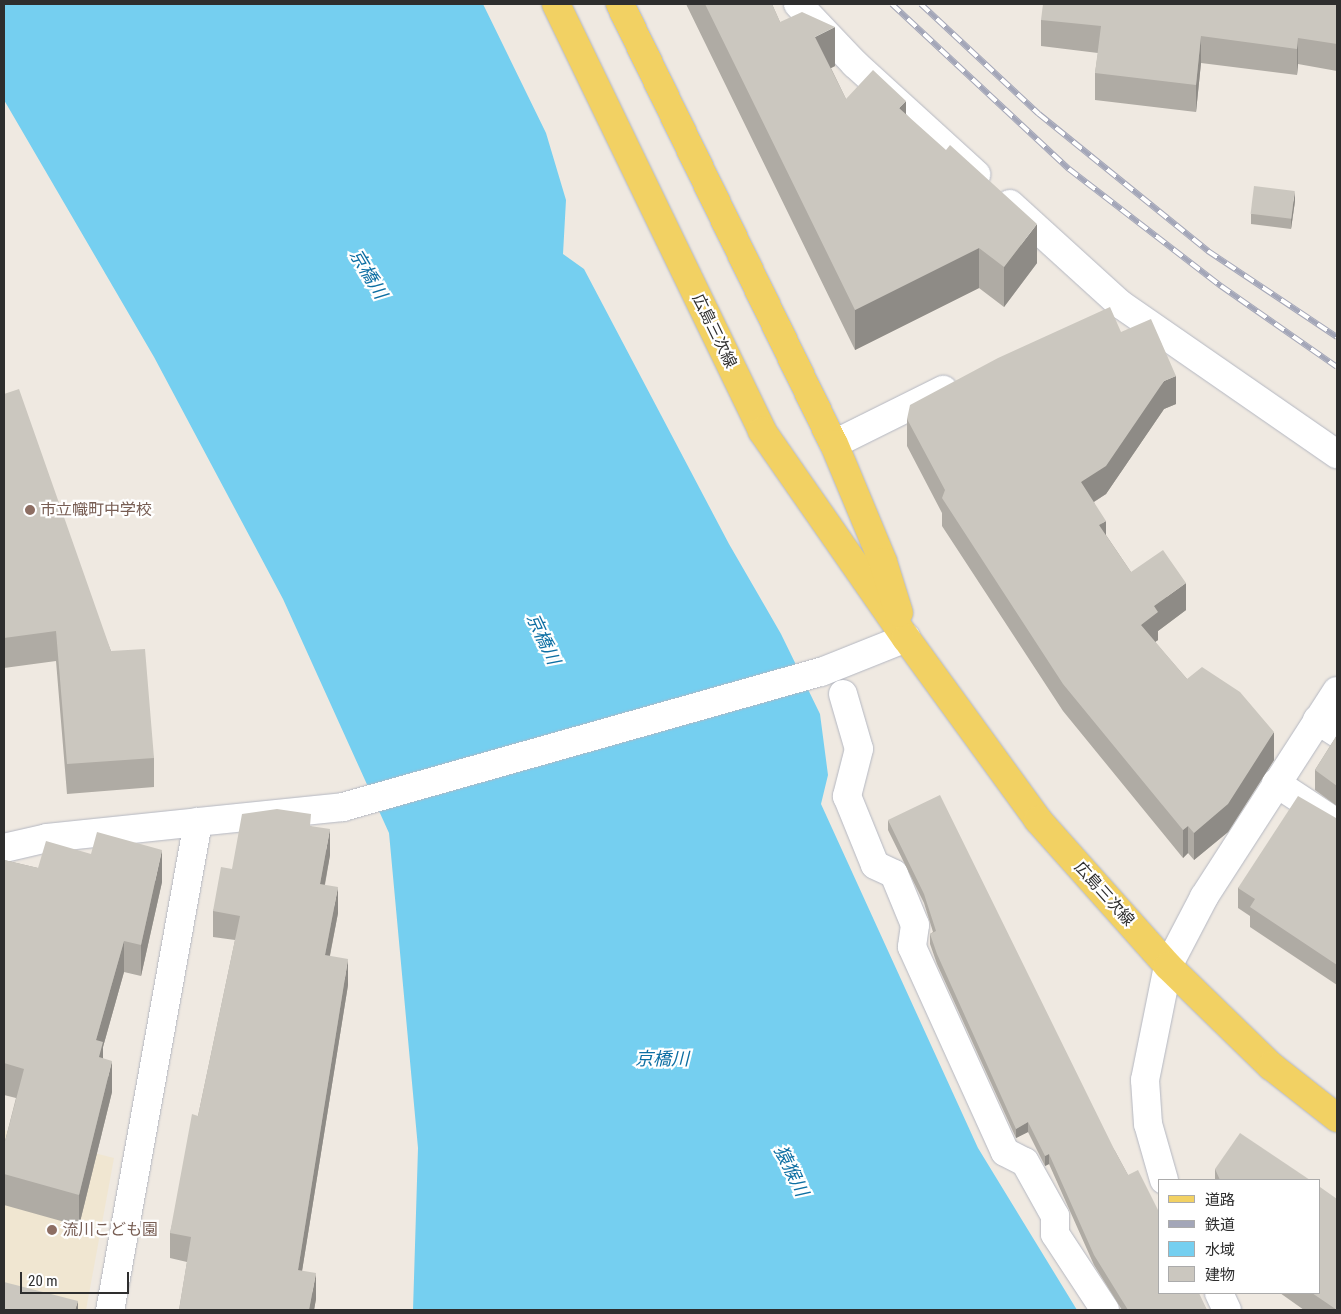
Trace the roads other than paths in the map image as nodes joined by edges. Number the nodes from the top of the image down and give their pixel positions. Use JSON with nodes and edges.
{"nodes":[{"id":1,"x":556,"y":4,"type":"edge"},
{"id":2,"x":620,"y":4,"type":"edge"},
{"id":3,"x":798,"y":4,"type":"edge"},
{"id":4,"x":1120,"y":304,"type":"junction"},
{"id":5,"x":1094,"y":317,"type":"edge"},
{"id":6,"x":969,"y":377,"type":"edge"},
{"id":7,"x":834,"y":444,"type":"junction"},
{"id":8,"x":1337,"y":454,"type":"edge"},
{"id":9,"x":906,"y":638,"type":"junction"},
{"id":10,"x":1337,"y":691,"type":"edge"},
{"id":11,"x":843,"y":694,"type":"dead end"},
{"id":12,"x":1327,"y":726,"type":"edge"},
{"id":13,"x":1276,"y":783,"type":"junction"},
{"id":14,"x":198,"y":822,"type":"junction"},
{"id":15,"x":1337,"y":823,"type":"edge"},
{"id":16,"x":4,"y":848,"type":"edge"},
{"id":17,"x":1168,"y":966,"type":"junction"},
{"id":18,"x":1337,"y":1118,"type":"edge"},
{"id":19,"x":1164,"y":1179,"type":"edge"},
{"id":20,"x":1219,"y":1294,"type":"edge"},
{"id":21,"x":110,"y":1310,"type":"edge"},
{"id":22,"x":1105,"y":1310,"type":"edge"},
{"id":23,"x":1227,"y":1310,"type":"edge"}],
"edges":[{"from":1,"to":9,"type":"main road","name":"広島三次線"},
{"from":2,"to":7,"type":"main road","name":"広島三次線"},
{"from":3,"to":4,"type":"street"},
{"from":4,"to":5,"type":"street"},
{"from":4,"to":8,"type":"street"},
{"from":6,"to":7,"type":"street"},
{"from":7,"to":9,"type":"main road","name":"広島三次線"},
{"from":9,"to":14,"type":"street"},
{"from":9,"to":17,"type":"main road","name":"広島三次線"},
{"from":10,"to":12,"type":"street"},
{"from":11,"to":22,"type":"street"},
{"from":12,"to":13,"type":"street"},
{"from":13,"to":15,"type":"street"},
{"from":13,"to":17,"type":"street"},
{"from":14,"to":16,"type":"street"},
{"from":14,"to":21,"type":"street"},
{"from":17,"to":18,"type":"main road","name":"広島三次線"},
{"from":17,"to":19,"type":"street"},
{"from":20,"to":23,"type":"street"}]}
